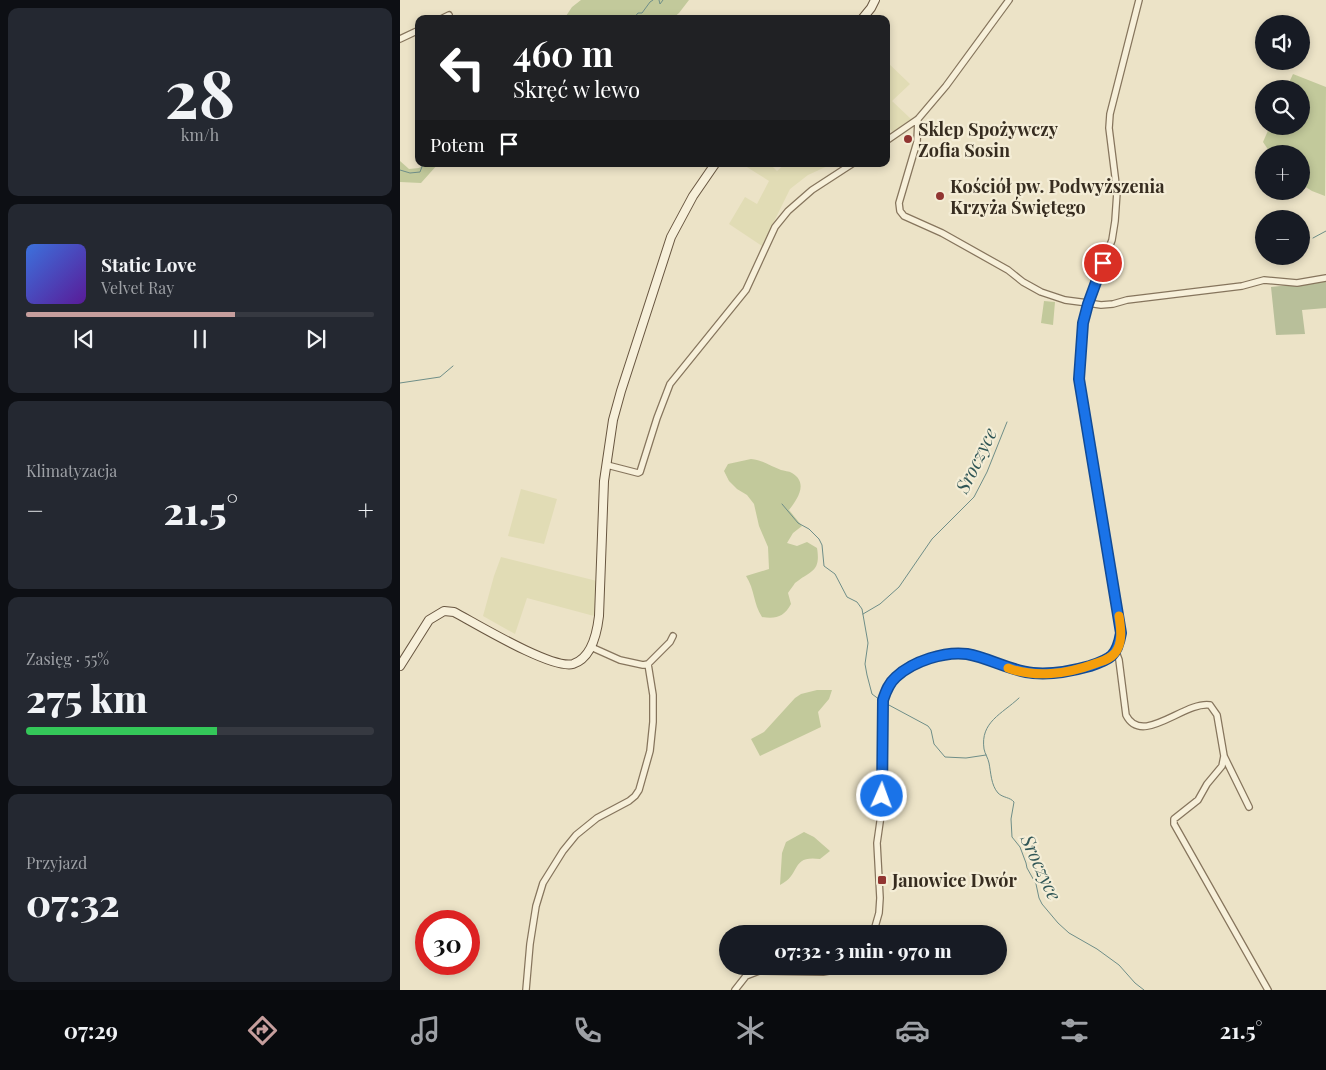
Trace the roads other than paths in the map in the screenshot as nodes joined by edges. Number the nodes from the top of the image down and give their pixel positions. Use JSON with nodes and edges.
{"nodes":[{"id":1,"x":875,"y":0,"type":"edge"},
{"id":2,"x":1009,"y":0,"type":"edge"},
{"id":3,"x":1139,"y":0,"type":"edge"},
{"id":4,"x":866,"y":15,"type":"edge"},
{"id":5,"x":415,"y":32,"type":"edge"},
{"id":6,"x":400,"y":39,"type":"edge"},
{"id":7,"x":918,"y":119,"type":"junction"},
{"id":8,"x":890,"y":138,"type":"edge"},
{"id":9,"x":713,"y":167,"type":"edge"},
{"id":10,"x":847,"y":167,"type":"edge"},
{"id":11,"x":1326,"y":278,"type":"edge"},
{"id":12,"x":1088,"y":304,"type":"junction"},
{"id":13,"x":606,"y":465,"type":"junction"},
{"id":14,"x":673,"y":636,"type":"dead end"},
{"id":15,"x":592,"y":647,"type":"junction"},
{"id":16,"x":1116,"y":652,"type":"junction"},
{"id":17,"x":648,"y":664,"type":"junction"},
{"id":18,"x":400,"y":666,"type":"edge"},
{"id":19,"x":1224,"y":756,"type":"junction"},
{"id":20,"x":1249,"y":808,"type":"dead end"},
{"id":21,"x":876,"y":925,"type":"edge"},
{"id":22,"x":749,"y":975,"type":"edge"},
{"id":23,"x":526,"y":990,"type":"edge"},
{"id":24,"x":734,"y":990,"type":"edge"},
{"id":25,"x":1268,"y":990,"type":"edge"}],
"edges":[{"from":1,"to":4,"type":"street"},
{"from":2,"to":7,"type":"street"},
{"from":3,"to":12,"type":"street"},
{"from":5,"to":6,"type":"street"},
{"from":7,"to":8,"type":"street"},
{"from":7,"to":12,"type":"street"},
{"from":9,"to":13,"type":"street"},
{"from":10,"to":13,"type":"street"},
{"from":11,"to":12,"type":"street"},
{"from":12,"to":16,"type":"street"},
{"from":13,"to":15,"type":"street"},
{"from":14,"to":17,"type":"street"},
{"from":15,"to":17,"type":"street"},
{"from":15,"to":18,"type":"street"},
{"from":16,"to":19,"type":"street"},
{"from":16,"to":21,"type":"street"},
{"from":17,"to":23,"type":"street"},
{"from":19,"to":20,"type":"street"},
{"from":19,"to":25,"type":"street"},
{"from":22,"to":24,"type":"street"}]}
